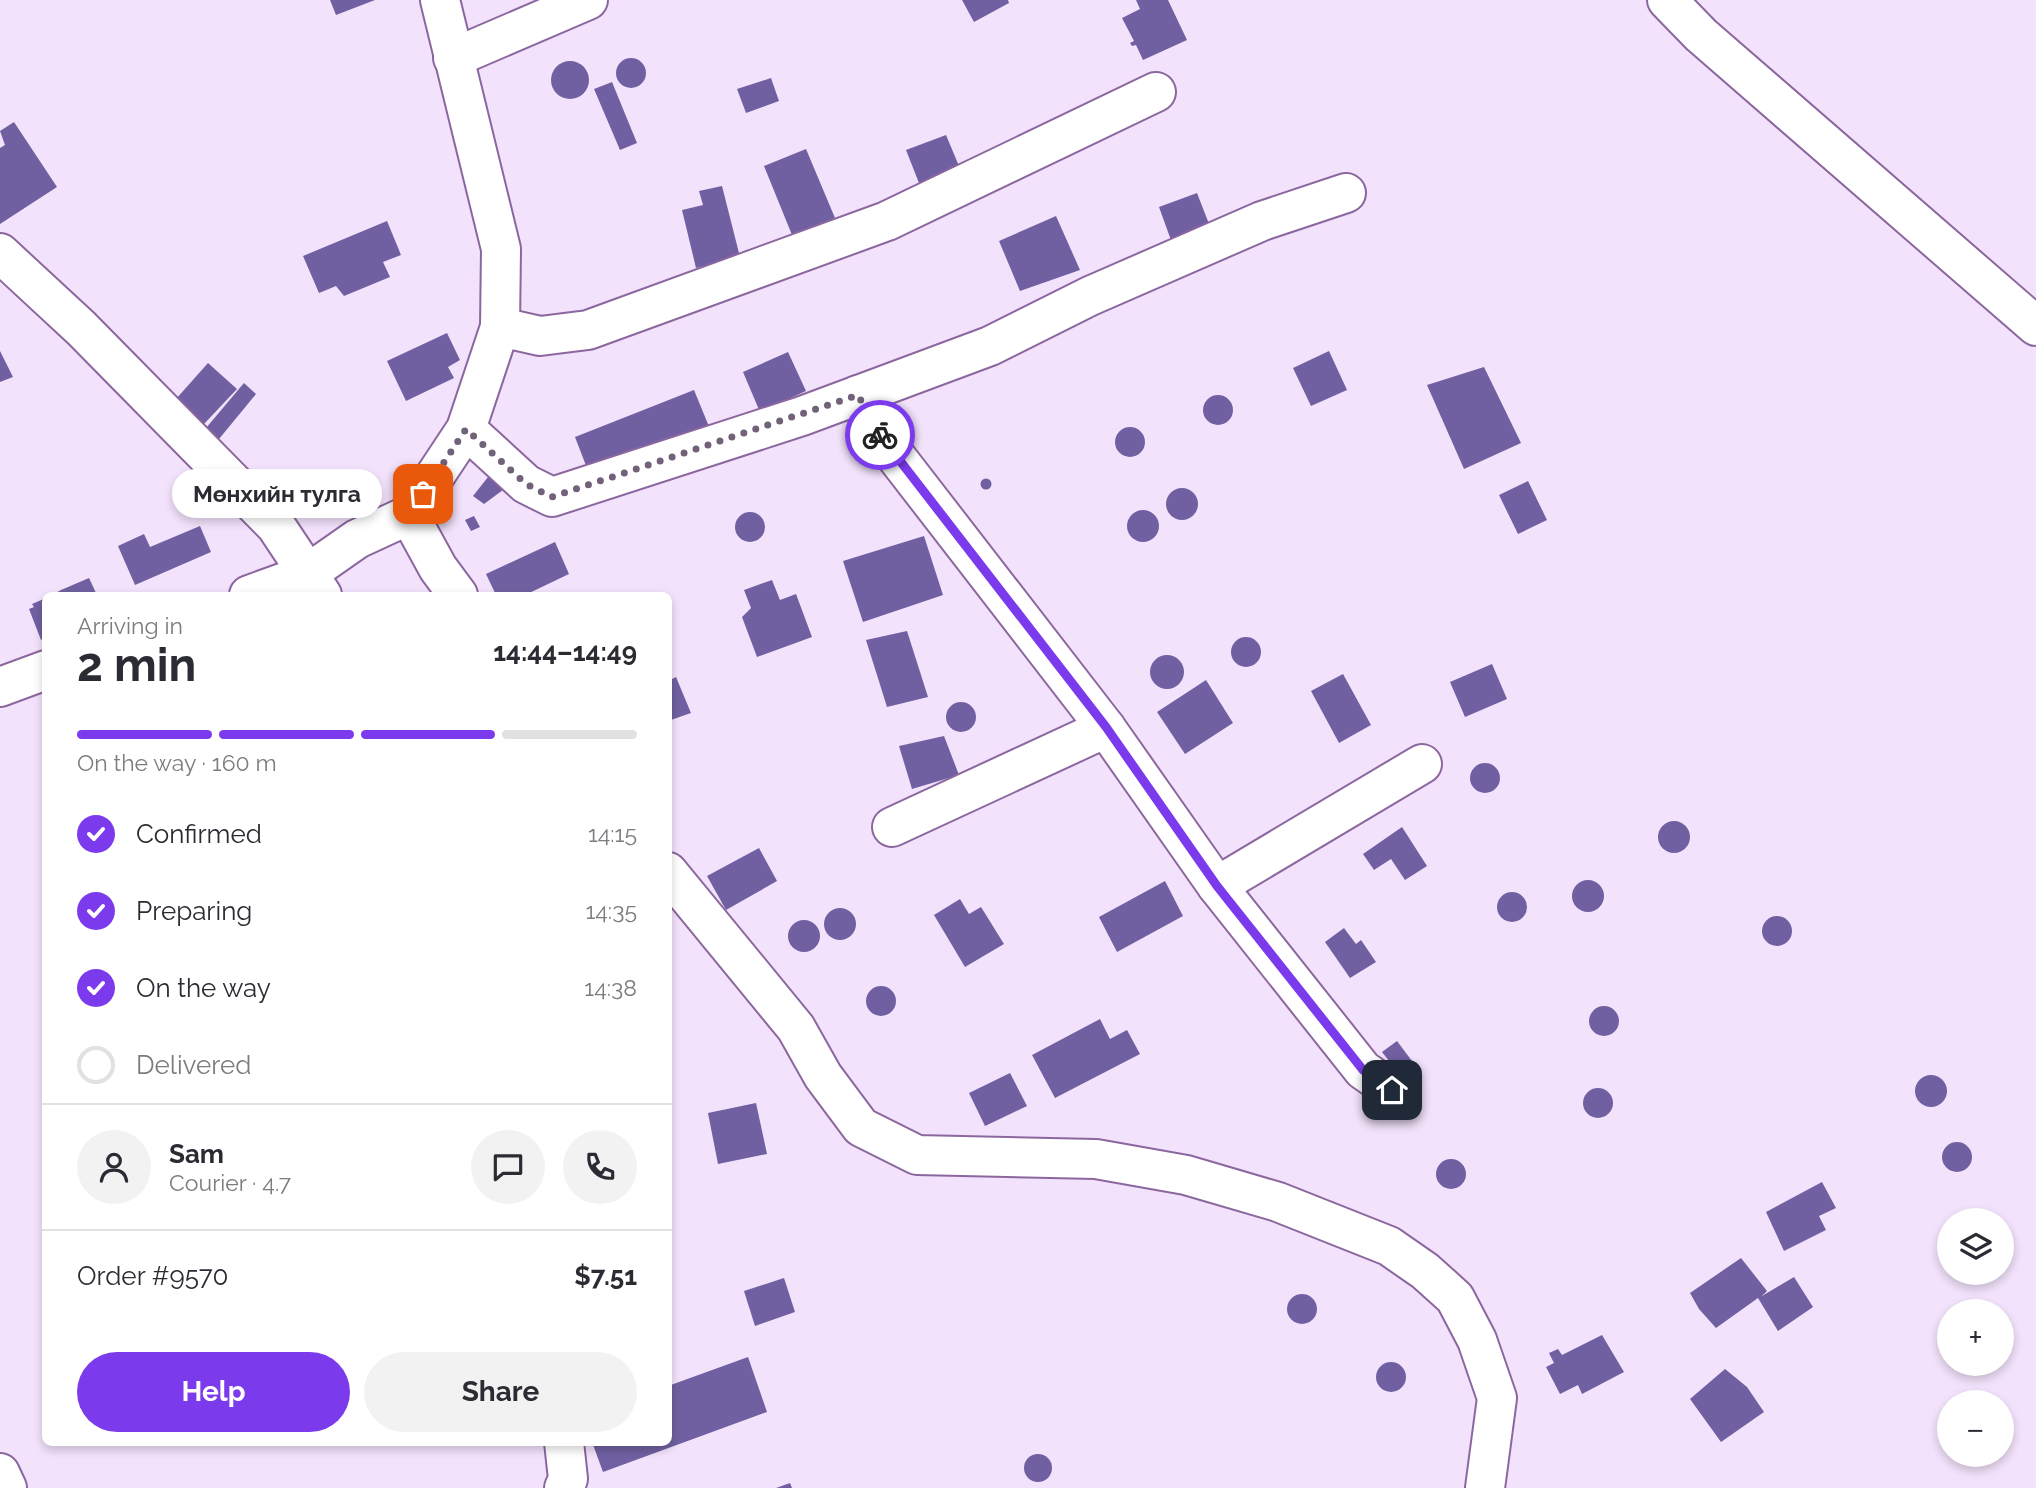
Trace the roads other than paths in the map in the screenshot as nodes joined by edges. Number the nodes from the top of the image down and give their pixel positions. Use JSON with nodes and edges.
{"nodes":[{"id":1,"x":440,"y":0,"type":"edge"},
{"id":2,"x":588,"y":0,"type":"edge"},
{"id":3,"x":1667,"y":0,"type":"edge"},
{"id":4,"x":453,"y":58,"type":"junction"},
{"id":5,"x":1156,"y":92,"type":"dead end"},
{"id":6,"x":1346,"y":193,"type":"dead end"},
{"id":7,"x":0,"y":253,"type":"edge"},
{"id":8,"x":2036,"y":326,"type":"edge"},
{"id":9,"x":500,"y":327,"type":"junction"},
{"id":10,"x":858,"y":395,"type":"junction"},
{"id":11,"x":466,"y":429,"type":"junction"},
{"id":12,"x":409,"y":515,"type":"junction"},
{"id":13,"x":314,"y":584,"type":"edge"},
{"id":14,"x":267,"y":592,"type":"edge"},
{"id":15,"x":456,"y":592,"type":"edge"},
{"id":16,"x":42,"y":671,"type":"edge"},
{"id":17,"x":0,"y":687,"type":"edge"},
{"id":18,"x":1106,"y":727,"type":"junction"},
{"id":19,"x":1423,"y":764,"type":"dead end"},
{"id":20,"x":892,"y":827,"type":"dead end"},
{"id":21,"x":672,"y":877,"type":"edge"},
{"id":22,"x":1217,"y":886,"type":"junction"},
{"id":23,"x":1392,"y":1090,"type":"dead end"},
{"id":24,"x":564,"y":1446,"type":"edge"},
{"id":25,"x":0,"y":1473,"type":"edge"},
{"id":26,"x":7,"y":1488,"type":"edge"},
{"id":27,"x":564,"y":1488,"type":"edge"},
{"id":28,"x":1485,"y":1488,"type":"edge"}],
"edges":[{"from":1,"to":4,"type":"street"},
{"from":2,"to":4,"type":"street"},
{"from":3,"to":8,"type":"street"},
{"from":4,"to":9,"type":"street"},
{"from":5,"to":9,"type":"street"},
{"from":6,"to":10,"type":"street"},
{"from":7,"to":13,"type":"street"},
{"from":9,"to":11,"type":"street"},
{"from":10,"to":11,"type":"street"},
{"from":10,"to":18,"type":"street"},
{"from":11,"to":12,"type":"street"},
{"from":12,"to":13,"type":"street"},
{"from":12,"to":15,"type":"street"},
{"from":13,"to":14,"type":"street"},
{"from":16,"to":17,"type":"street"},
{"from":18,"to":20,"type":"street"},
{"from":18,"to":22,"type":"street"},
{"from":19,"to":22,"type":"street"},
{"from":21,"to":28,"type":"street"},
{"from":22,"to":23,"type":"street"},
{"from":24,"to":27,"type":"street"},
{"from":25,"to":26,"type":"street"}]}
